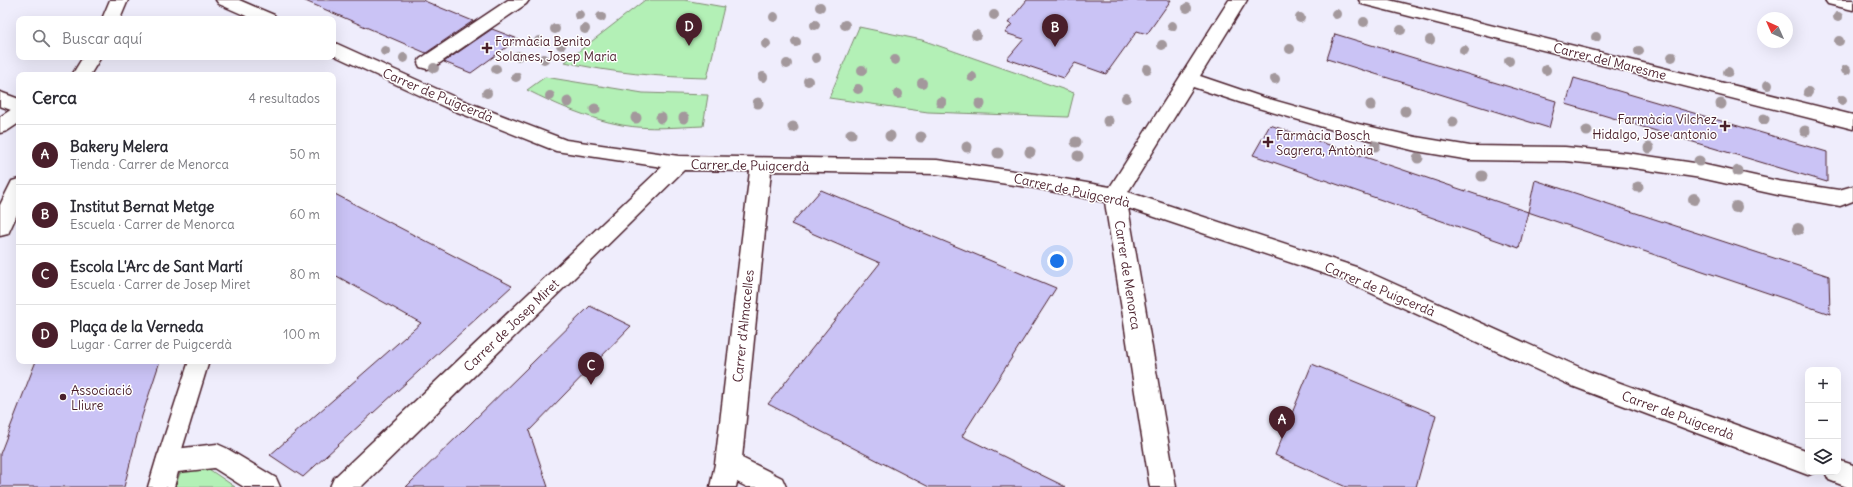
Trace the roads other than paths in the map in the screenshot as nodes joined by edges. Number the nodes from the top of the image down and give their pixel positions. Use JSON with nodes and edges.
{"nodes":[{"id":1,"x":119,"y":0,"type":"edge"},
{"id":2,"x":225,"y":0,"type":"edge"},
{"id":3,"x":520,"y":0,"type":"edge"},
{"id":4,"x":1238,"y":0,"type":"edge"},
{"id":5,"x":1368,"y":0,"type":"edge"},
{"id":6,"x":1834,"y":0,"type":"edge"},
{"id":7,"x":1853,"y":5,"type":"edge"},
{"id":8,"x":112,"y":16,"type":"edge"},
{"id":9,"x":261,"y":16,"type":"edge"},
{"id":10,"x":336,"y":49,"type":"edge"},
{"id":11,"x":427,"y":63,"type":"dead end"},
{"id":12,"x":1189,"y":79,"type":"junction"},
{"id":13,"x":0,"y":98,"type":"edge"},
{"id":14,"x":16,"y":106,"type":"edge"},
{"id":15,"x":16,"y":116,"type":"edge"},
{"id":16,"x":1853,"y":122,"type":"edge"},
{"id":17,"x":0,"y":126,"type":"edge"},
{"id":18,"x":679,"y":163,"type":"junction"},
{"id":19,"x":761,"y":165,"type":"junction"},
{"id":20,"x":16,"y":193,"type":"edge"},
{"id":21,"x":1853,"y":193,"type":"edge"},
{"id":22,"x":1115,"y":196,"type":"junction"},
{"id":23,"x":0,"y":228,"type":"edge"},
{"id":24,"x":198,"y":364,"type":"edge"},
{"id":25,"x":167,"y":462,"type":"junction"},
{"id":26,"x":1805,"y":462,"type":"edge"},
{"id":27,"x":1841,"y":473,"type":"edge"},
{"id":28,"x":726,"y":475,"type":"edge"},
{"id":29,"x":1853,"y":477,"type":"edge"},
{"id":30,"x":161,"y":487,"type":"edge"},
{"id":31,"x":267,"y":487,"type":"edge"},
{"id":32,"x":343,"y":487,"type":"edge"},
{"id":33,"x":773,"y":487,"type":"edge"},
{"id":34,"x":1163,"y":487,"type":"edge"}],
"edges":[{"from":1,"to":8,"type":"street"},
{"from":2,"to":9,"type":"street"},
{"from":3,"to":11,"type":"street"},
{"from":4,"to":12,"type":"street"},
{"from":5,"to":16,"type":"street","name":"Carrer del Maresme"},
{"from":6,"to":7,"type":"street"},
{"from":10,"to":18,"type":"street","name":"Carrer de Puigcerdà"},
{"from":12,"to":21,"type":"street"},
{"from":12,"to":22,"type":"street"},
{"from":13,"to":14,"type":"street"},
{"from":15,"to":17,"type":"street"},
{"from":18,"to":19,"type":"street","name":"Carrer de Puigcerdà"},
{"from":18,"to":32,"type":"street","name":"Carrer de Josep Miret"},
{"from":19,"to":22,"type":"street","name":"Carrer de Puigcerdà"},
{"from":19,"to":28,"type":"street","name":"Carrer d'Almacelles"},
{"from":20,"to":23,"type":"street"},
{"from":22,"to":26,"type":"street","name":"Carrer de Puigcerdà"},
{"from":22,"to":34,"type":"street","name":"Carrer de Menorca"},
{"from":24,"to":25,"type":"lane"},
{"from":25,"to":30,"type":"street"},
{"from":25,"to":31,"type":"street"},
{"from":27,"to":29,"type":"street"},
{"from":28,"to":33,"type":"street"}]}
